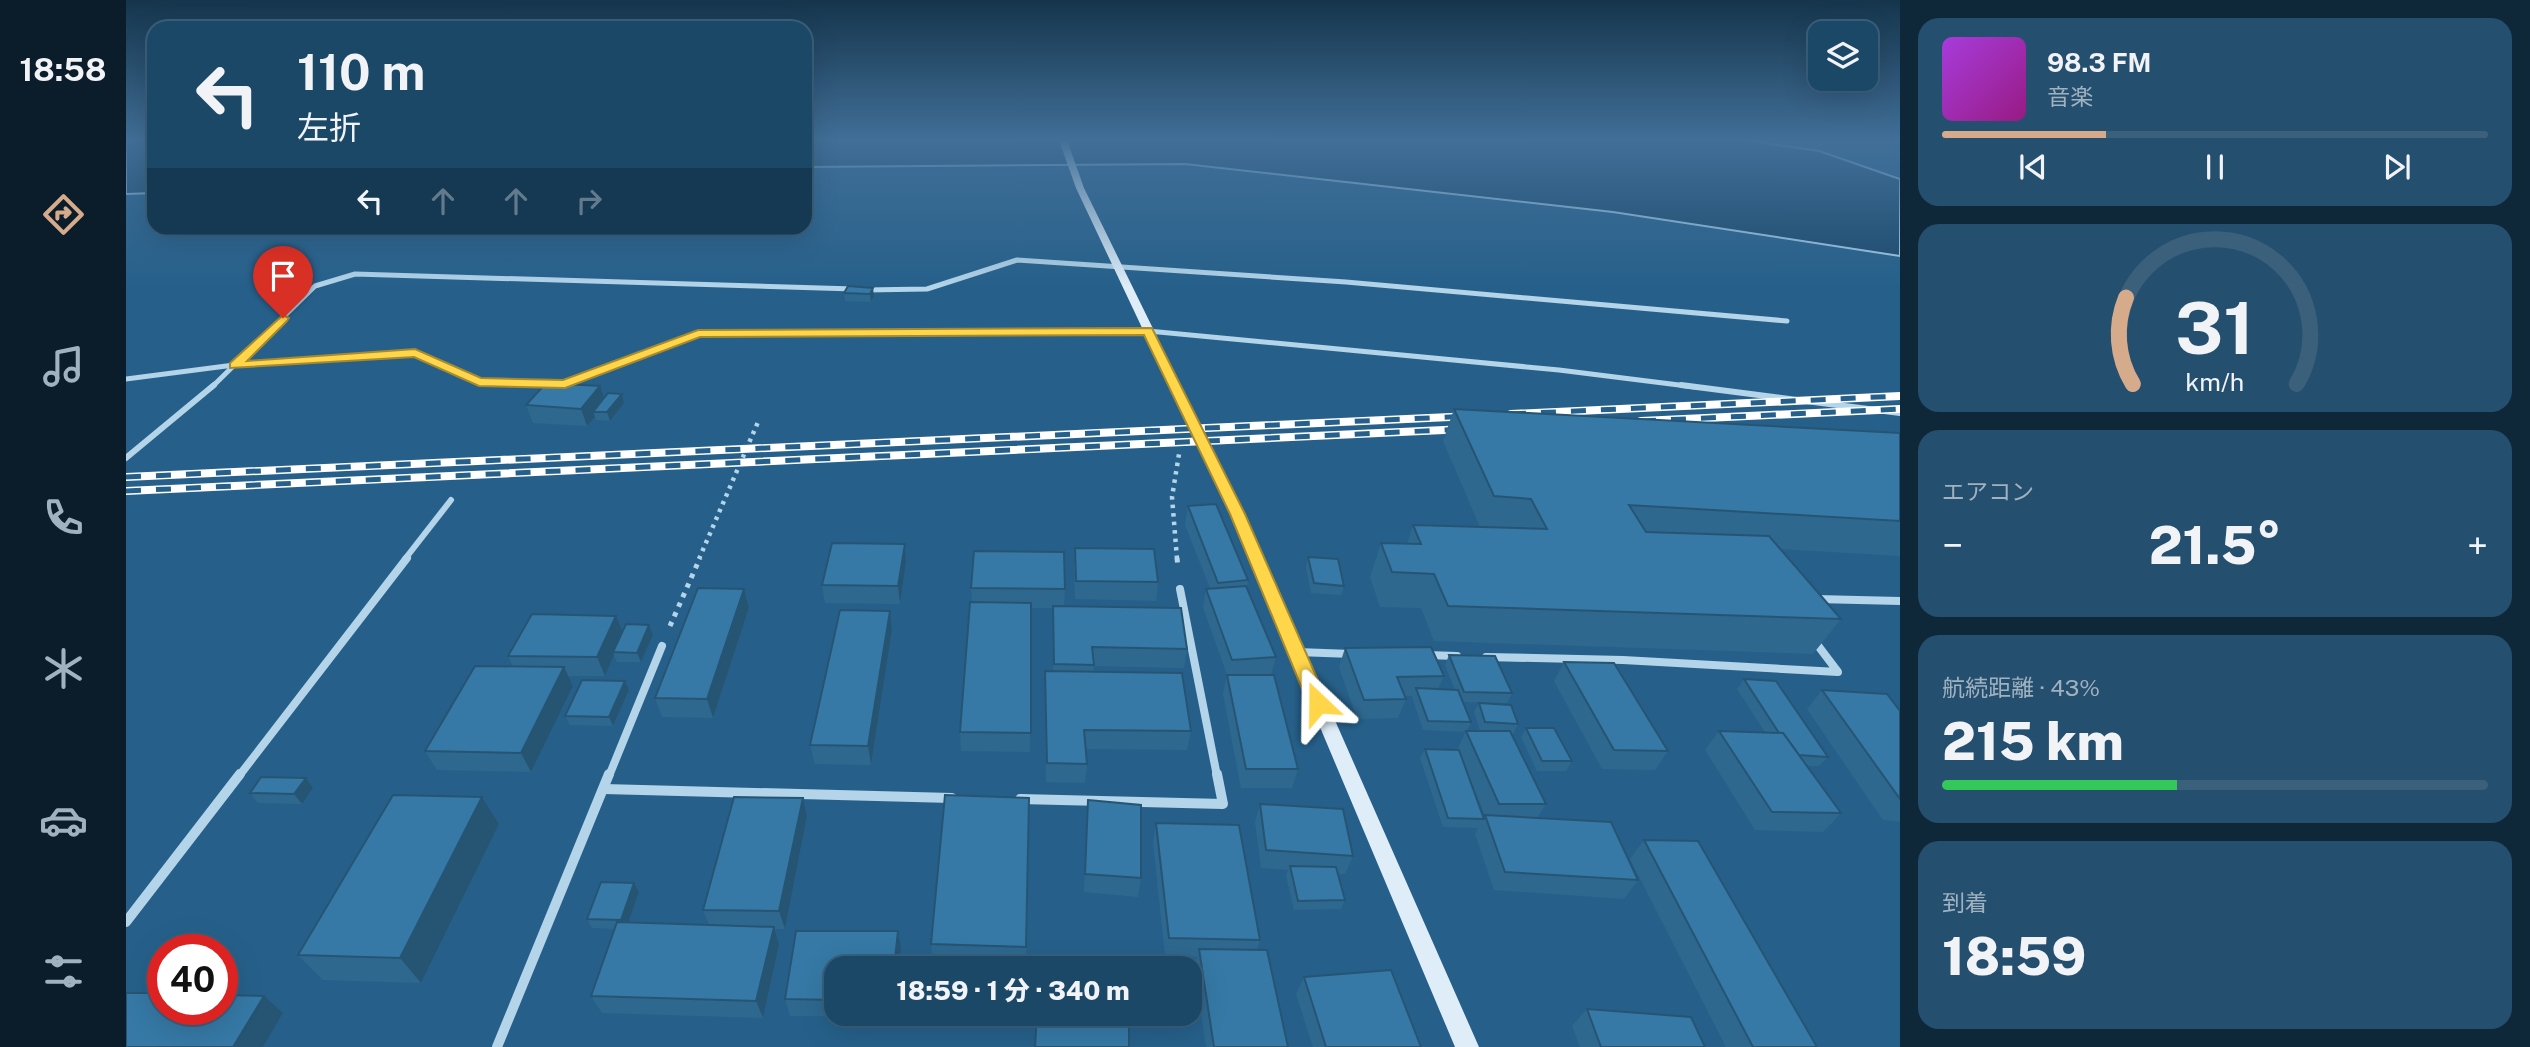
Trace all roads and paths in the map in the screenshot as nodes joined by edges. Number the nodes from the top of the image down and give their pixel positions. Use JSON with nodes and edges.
{"nodes":[{"id":1,"x":1081,"y":189,"type":"edge"},
{"id":2,"x":1117,"y":265,"type":"junction"},
{"id":3,"x":1787,"y":321,"type":"dead end"},
{"id":4,"x":1148,"y":331,"type":"junction"},
{"id":5,"x":234,"y":365,"type":"junction"},
{"id":6,"x":126,"y":379,"type":"edge"},
{"id":7,"x":1900,"y":413,"type":"edge"},
{"id":8,"x":758,"y":422,"type":"dead end"},
{"id":9,"x":1179,"y":452,"type":"dead end"},
{"id":10,"x":126,"y":458,"type":"edge"},
{"id":11,"x":451,"y":500,"type":"dead end"},
{"id":12,"x":1180,"y":589,"type":"joint"},
{"id":13,"x":1808,"y":599,"type":"edge"},
{"id":14,"x":1900,"y":601,"type":"edge"},
{"id":15,"x":1806,"y":630,"type":"edge"},
{"id":16,"x":662,"y":646,"type":"joint"},
{"id":17,"x":1296,"y":652,"type":"junction"},
{"id":18,"x":1364,"y":654,"type":"edge"},
{"id":19,"x":1419,"y":655,"type":"edge"},
{"id":20,"x":604,"y":789,"type":"junction"},
{"id":21,"x":961,"y":798,"type":"edge"},
{"id":22,"x":1003,"y":799,"type":"edge"},
{"id":23,"x":126,"y":922,"type":"edge"},
{"id":24,"x":497,"y":1047,"type":"edge"},
{"id":25,"x":1467,"y":1047,"type":"edge"}],
"edges":[{"from":1,"to":2,"type":"street"},
{"from":2,"to":3,"type":"street"},
{"from":2,"to":4,"type":"street"},
{"from":2,"to":5,"type":"street"},
{"from":4,"to":5,"type":"street"},
{"from":4,"to":7,"type":"street"},
{"from":4,"to":17,"type":"street"},
{"from":5,"to":6,"type":"street"},
{"from":5,"to":10,"type":"street"},
{"from":8,"to":16,"type":"path"},
{"from":9,"to":12,"type":"path"},
{"from":11,"to":23,"type":"street"},
{"from":12,"to":22,"type":"street"},
{"from":13,"to":14,"type":"street"},
{"from":15,"to":19,"type":"street"},
{"from":16,"to":20,"type":"street"},
{"from":17,"to":18,"type":"street"},
{"from":17,"to":25,"type":"street"},
{"from":20,"to":21,"type":"street"},
{"from":20,"to":24,"type":"street"}]}
